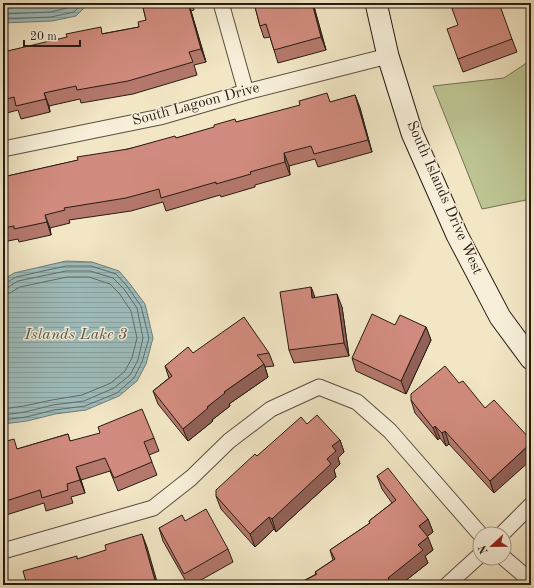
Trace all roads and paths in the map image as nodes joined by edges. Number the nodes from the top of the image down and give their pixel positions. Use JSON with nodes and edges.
{"nodes":[{"id":1,"x":221,"y":3,"type":"edge"},
{"id":2,"x":376,"y":3,"type":"edge"},
{"id":3,"x":388,"y":56,"type":"junction"},
{"id":4,"x":246,"y":92,"type":"junction"},
{"id":5,"x":3,"y":149,"type":"edge"},
{"id":6,"x":531,"y":359,"type":"edge"},
{"id":7,"x":531,"y":505,"type":"edge"},
{"id":8,"x":473,"y":526,"type":"edge"},
{"id":9,"x":510,"y":526,"type":"edge"},
{"id":10,"x":3,"y":551,"type":"edge"},
{"id":11,"x":472,"y":562,"type":"edge"},
{"id":12,"x":512,"y":565,"type":"edge"},
{"id":13,"x":531,"y":582,"type":"edge"},
{"id":14,"x":447,"y":585,"type":"edge"}],
"edges":[{"from":1,"to":4,"type":"street"},
{"from":2,"to":3,"type":"street","name":"South Islands Drive West"},
{"from":3,"to":4,"type":"street","name":"South Lagoon Drive"},
{"from":3,"to":6,"type":"street","name":"South Islands Drive West"},
{"from":4,"to":5,"type":"street","name":"South Lagoon Drive"},
{"from":7,"to":9,"type":"street"},
{"from":8,"to":10,"type":"street"},
{"from":11,"to":14,"type":"street"},
{"from":12,"to":13,"type":"street"}]}
